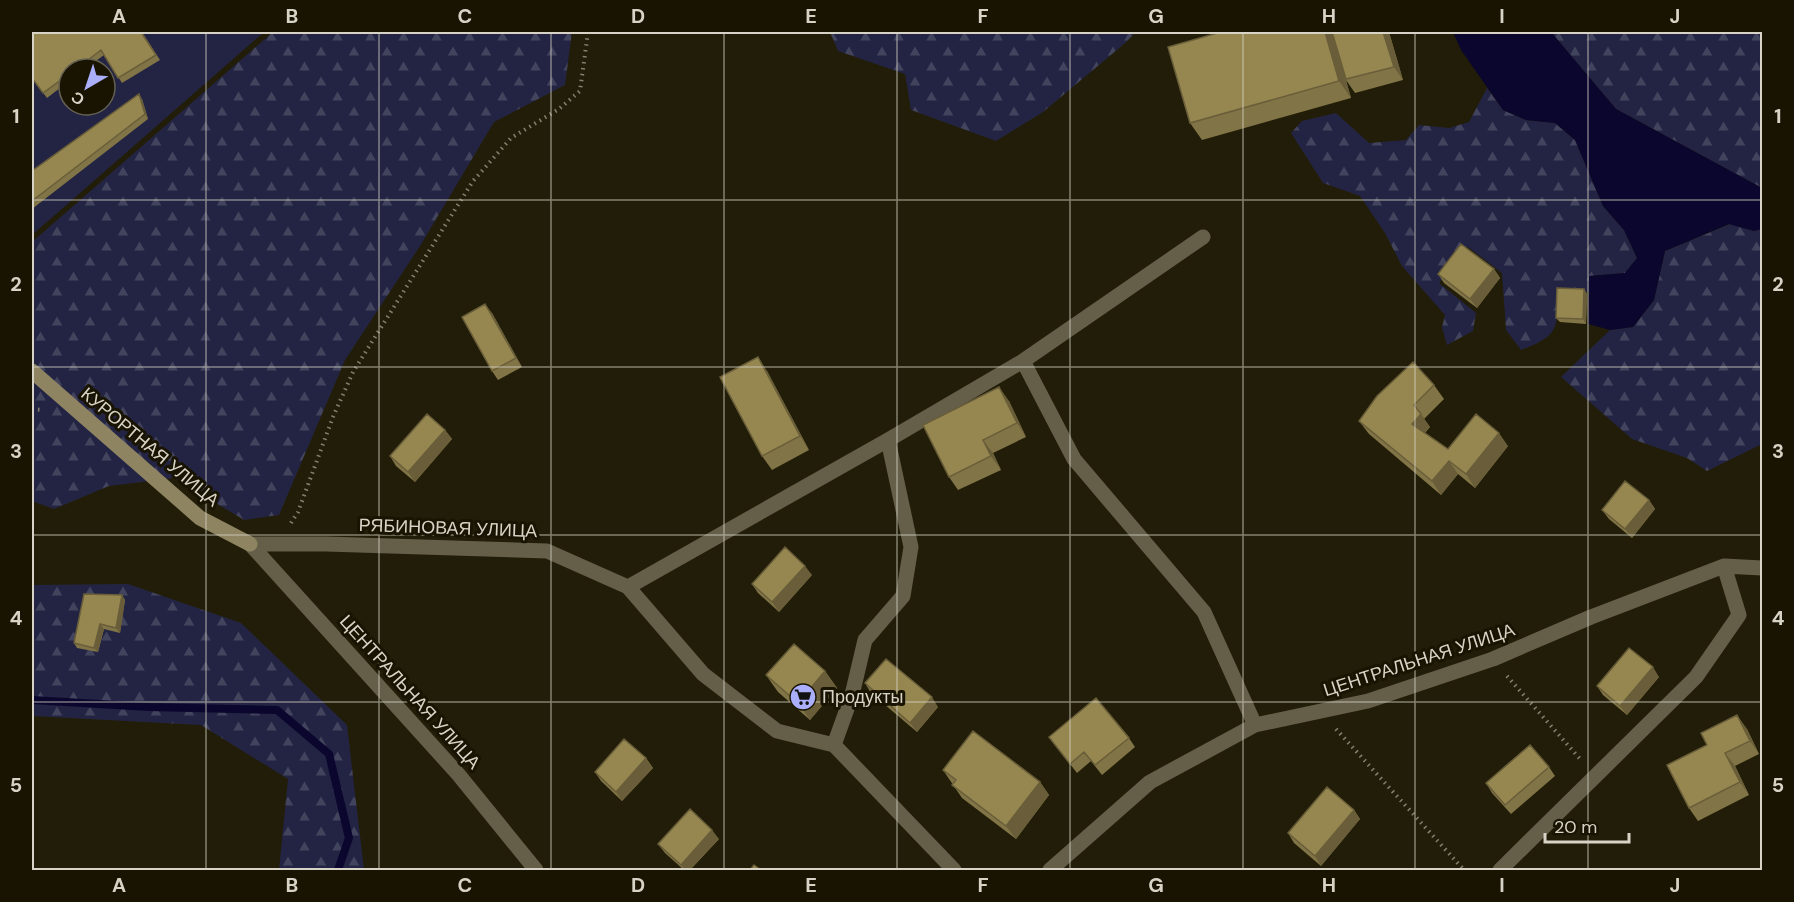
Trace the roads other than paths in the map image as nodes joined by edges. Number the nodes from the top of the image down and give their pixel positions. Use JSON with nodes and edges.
{"nodes":[{"id":1,"x":1203,"y":237,"type":"dead end"},
{"id":2,"x":1023,"y":361,"type":"junction"},
{"id":3,"x":32,"y":371,"type":"edge"},
{"id":4,"x":888,"y":440,"type":"junction"},
{"id":5,"x":250,"y":544,"type":"junction"},
{"id":6,"x":1724,"y":566,"type":"junction"},
{"id":7,"x":1762,"y":568,"type":"edge"},
{"id":8,"x":628,"y":587,"type":"junction"},
{"id":9,"x":1255,"y":725,"type":"junction"},
{"id":10,"x":834,"y":745,"type":"junction"},
{"id":11,"x":536,"y":870,"type":"edge"},
{"id":12,"x":954,"y":870,"type":"edge"},
{"id":13,"x":1050,"y":870,"type":"edge"},
{"id":14,"x":1500,"y":870,"type":"edge"}],
"edges":[{"from":1,"to":2,"type":"street"},
{"from":2,"to":4,"type":"street"},
{"from":2,"to":9,"type":"street"},
{"from":3,"to":5,"type":"street","name":"КУРОРТНАЯ УЛИЦА"},
{"from":4,"to":8,"type":"street"},
{"from":4,"to":10,"type":"street"},
{"from":5,"to":8,"type":"street","name":"РЯБИНОВАЯ УЛИЦА"},
{"from":5,"to":11,"type":"street","name":"ЦЕНТРАЛЬНАЯ УЛИЦА"},
{"from":6,"to":7,"type":"street","name":"ЦЕНТРАЛЬНАЯ УЛИЦА"},
{"from":6,"to":9,"type":"street","name":"ЦЕНТРАЛЬНАЯ УЛИЦА"},
{"from":6,"to":14,"type":"street"},
{"from":8,"to":10,"type":"street","name":"РЯБИНОВАЯ УЛИЦА"},
{"from":9,"to":13,"type":"street","name":"ЦЕНТРАЛЬНАЯ УЛИЦА"},
{"from":10,"to":12,"type":"street"}]}
